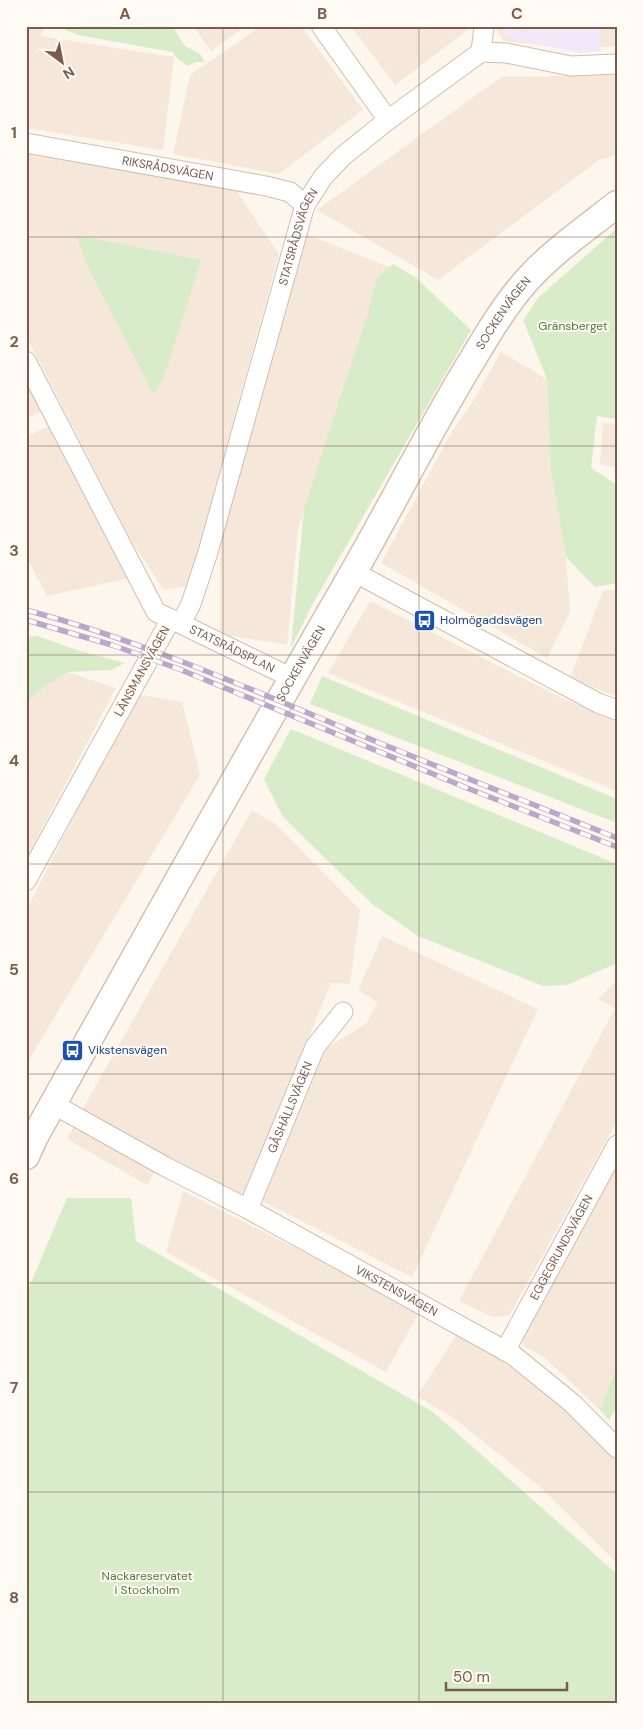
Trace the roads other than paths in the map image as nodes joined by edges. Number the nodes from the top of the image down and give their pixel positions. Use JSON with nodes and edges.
{"nodes":[{"id":1,"x":320,"y":26,"type":"edge"},
{"id":2,"x":484,"y":26,"type":"edge"},
{"id":3,"x":481,"y":52,"type":"junction"},
{"id":4,"x":617,"y":64,"type":"edge"},
{"id":5,"x":388,"y":120,"type":"junction"},
{"id":6,"x":26,"y":143,"type":"edge"},
{"id":7,"x":305,"y":204,"type":"junction"},
{"id":8,"x":617,"y":204,"type":"edge"},
{"id":9,"x":26,"y":361,"type":"edge"},
{"id":10,"x":354,"y":572,"type":"junction"},
{"id":11,"x":176,"y":621,"type":"junction"},
{"id":12,"x":292,"y":678,"type":"junction"},
{"id":13,"x":617,"y":710,"type":"edge"},
{"id":14,"x":26,"y":881,"type":"edge"},
{"id":15,"x":343,"y":1012,"type":"dead end"},
{"id":16,"x":53,"y":1104,"type":"junction"},
{"id":17,"x":617,"y":1145,"type":"edge"},
{"id":18,"x":26,"y":1156,"type":"edge"},
{"id":19,"x":248,"y":1209,"type":"junction"},
{"id":20,"x":505,"y":1351,"type":"junction"},
{"id":21,"x":617,"y":1448,"type":"edge"}],
"edges":[{"from":1,"to":5,"type":"street"},
{"from":2,"to":3,"type":"street"},
{"from":3,"to":4,"type":"street"},
{"from":3,"to":5,"type":"street","name":"STATSRÅDSVÄGEN"},
{"from":5,"to":7,"type":"street","name":"STATSRÅDSVÄGEN"},
{"from":6,"to":7,"type":"street","name":"RIKSRÅDSVÄGEN"},
{"from":7,"to":11,"type":"street","name":"STATSRÅDSVÄGEN"},
{"from":8,"to":10,"type":"street","name":"SOCKENVÄGEN"},
{"from":9,"to":11,"type":"street","name":"LÄNSMANSVÄGEN"},
{"from":10,"to":12,"type":"street","name":"SOCKENVÄGEN"},
{"from":10,"to":13,"type":"street"},
{"from":11,"to":12,"type":"street","name":"STATSRÅDSPLAN"},
{"from":11,"to":14,"type":"street","name":"LÄNSMANSVÄGEN"},
{"from":12,"to":16,"type":"street","name":"SOCKENVÄGEN"},
{"from":15,"to":19,"type":"street","name":"GÅSHÄLLSVÄGEN"},
{"from":16,"to":18,"type":"street","name":"SOCKENVÄGEN"},
{"from":16,"to":19,"type":"street","name":"VIKSTENSVÄGEN"},
{"from":17,"to":20,"type":"street","name":"EGGEGRUNDSVÄGEN"},
{"from":19,"to":20,"type":"street","name":"VIKSTENSVÄGEN"},
{"from":20,"to":21,"type":"street","name":"VIKSTENSVÄGEN"}]}
